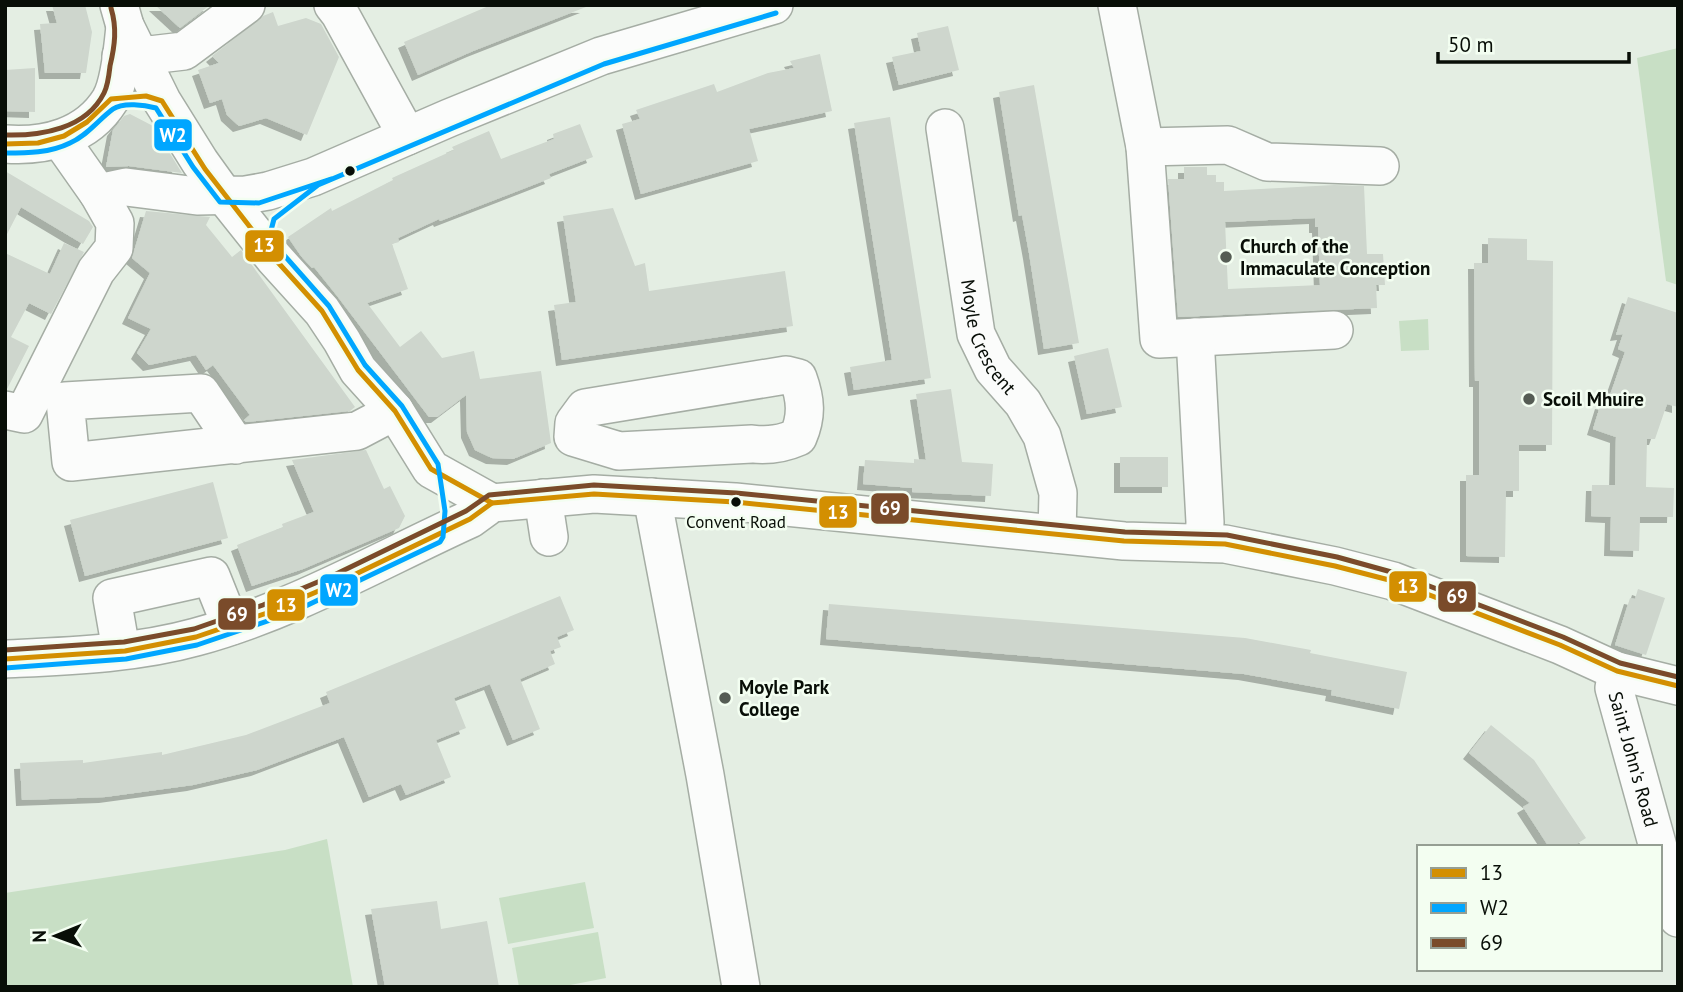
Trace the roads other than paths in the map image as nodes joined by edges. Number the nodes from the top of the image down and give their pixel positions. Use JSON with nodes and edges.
{"nodes":[{"id":1,"x":246,"y":5,"type":"edge"},
{"id":2,"x":333,"y":5,"type":"edge"},
{"id":3,"x":774,"y":5,"type":"edge"},
{"id":4,"x":1117,"y":5,"type":"edge"},
{"id":5,"x":127,"y":36,"type":"edge"},
{"id":6,"x":111,"y":99,"type":"junction"},
{"id":7,"x":162,"y":101,"type":"junction"},
{"id":8,"x":945,"y":128,"type":"dead end"},
{"id":9,"x":407,"y":136,"type":"junction"},
{"id":10,"x":60,"y":139,"type":"junction"},
{"id":11,"x":5,"y":144,"type":"edge"},
{"id":12,"x":1145,"y":147,"type":"junction"},
{"id":13,"x":1380,"y":166,"type":"dead end"},
{"id":14,"x":313,"y":177,"type":"junction"},
{"id":15,"x":98,"y":192,"type":"junction"},
{"id":16,"x":230,"y":203,"type":"junction"},
{"id":17,"x":259,"y":240,"type":"junction"},
{"id":18,"x":1334,"y":330,"type":"dead end"},
{"id":19,"x":1195,"y":337,"type":"junction"},
{"id":20,"x":5,"y":410,"type":"edge"},
{"id":21,"x":395,"y":411,"type":"junction"},
{"id":22,"x":573,"y":437,"type":"junction"},
{"id":23,"x":752,"y":444,"type":"junction"},
{"id":24,"x":236,"y":445,"type":"dead end"},
{"id":25,"x":431,"y":469,"type":"junction"},
{"id":26,"x":556,"y":496,"type":"junction"},
{"id":27,"x":652,"y":497,"type":"junction"},
{"id":28,"x":735,"y":502,"type":"junction"},
{"id":29,"x":492,"y":503,"type":"junction"},
{"id":30,"x":1057,"y":534,"type":"junction"},
{"id":31,"x":434,"y":535,"type":"junction"},
{"id":32,"x":549,"y":537,"type":"dead end"},
{"id":33,"x":1204,"y":543,"type":"junction"},
{"id":34,"x":231,"y":626,"type":"junction"},
{"id":35,"x":121,"y":650,"type":"junction"},
{"id":36,"x":5,"y":659,"type":"edge"},
{"id":37,"x":1617,"y":671,"type":"junction"},
{"id":38,"x":1678,"y":686,"type":"edge"},
{"id":39,"x":1657,"y":845,"type":"edge"},
{"id":40,"x":1662,"y":862,"type":"edge"},
{"id":41,"x":1678,"y":918,"type":"edge"},
{"id":42,"x":741,"y":987,"type":"edge"}],
"edges":[{"from":1,"to":5,"type":"street"},
{"from":2,"to":9,"type":"street"},
{"from":3,"to":9,"type":"street"},
{"from":4,"to":12,"type":"street"},
{"from":5,"to":6,"type":"street"},
{"from":5,"to":7,"type":"street"},
{"from":6,"to":7,"type":"street"},
{"from":6,"to":10,"type":"street"},
{"from":7,"to":16,"type":"street"},
{"from":8,"to":30,"type":"street","name":"Moyle Crescent"},
{"from":9,"to":14,"type":"street"},
{"from":10,"to":11,"type":"street"},
{"from":10,"to":15,"type":"street"},
{"from":12,"to":13,"type":"street"},
{"from":12,"to":19,"type":"street"},
{"from":14,"to":16,"type":"street"},
{"from":14,"to":17,"type":"street"},
{"from":15,"to":16,"type":"street"},
{"from":15,"to":20,"type":"street"},
{"from":16,"to":17,"type":"street"},
{"from":17,"to":21,"type":"street"},
{"from":18,"to":19,"type":"street"},
{"from":19,"to":33,"type":"street"},
{"from":21,"to":24,"type":"street"},
{"from":21,"to":25,"type":"street"},
{"from":22,"to":23,"type":"street"},
{"from":22,"to":23,"type":"street"},
{"from":22,"to":26,"type":"street"},
{"from":23,"to":28,"type":"street"},
{"from":25,"to":29,"type":"street"},
{"from":25,"to":31,"type":"street"},
{"from":26,"to":27,"type":"street"},
{"from":26,"to":29,"type":"street"},
{"from":26,"to":32,"type":"street"},
{"from":27,"to":28,"type":"street"},
{"from":27,"to":42,"type":"street"},
{"from":28,"to":30,"type":"street"},
{"from":29,"to":31,"type":"street"},
{"from":30,"to":33,"type":"street"},
{"from":31,"to":34,"type":"street"},
{"from":33,"to":37,"type":"street"},
{"from":34,"to":35,"type":"street"},
{"from":34,"to":35,"type":"street"},
{"from":35,"to":36,"type":"street"},
{"from":37,"to":38,"type":"street"},
{"from":37,"to":39,"type":"street","name":"Saint John's Road"},
{"from":40,"to":41,"type":"street"}]}
